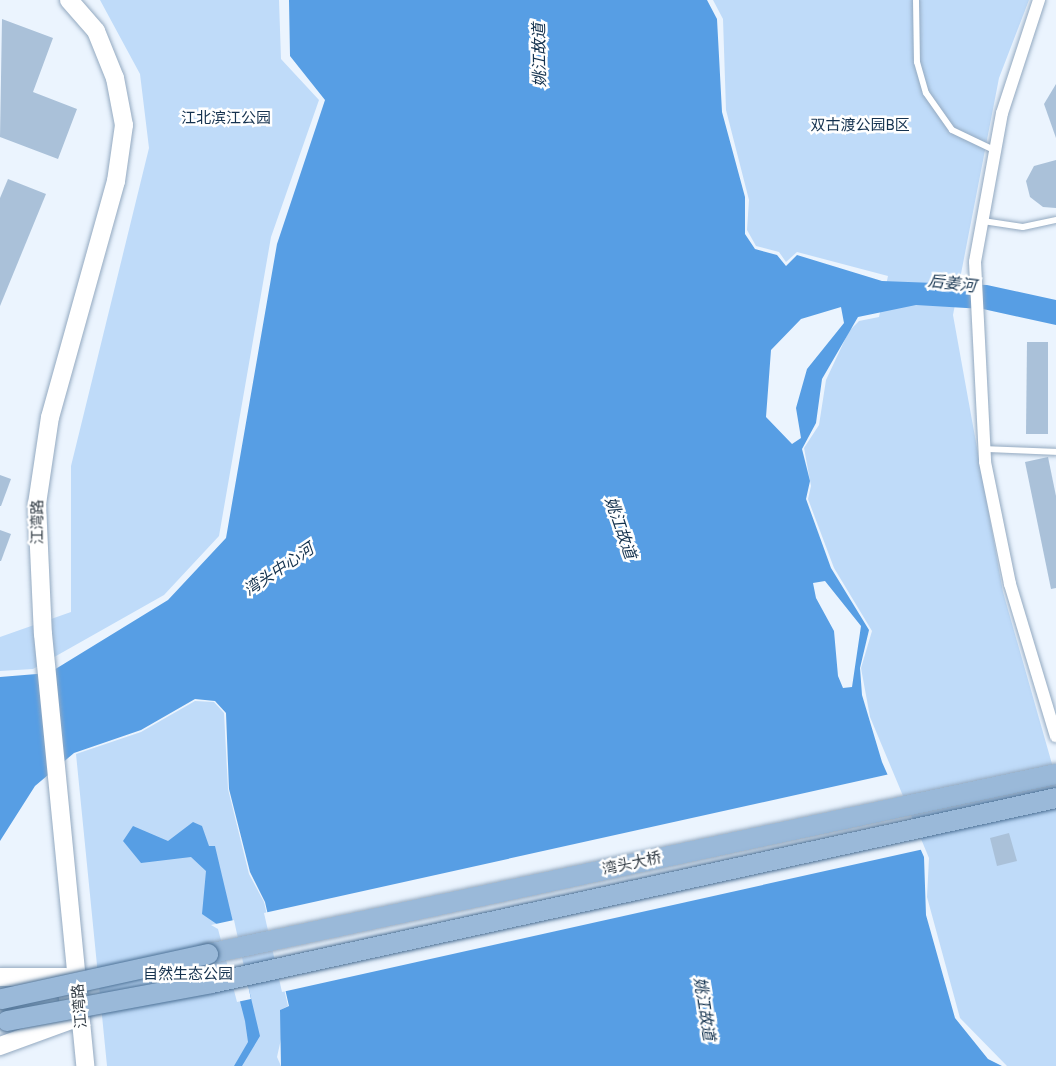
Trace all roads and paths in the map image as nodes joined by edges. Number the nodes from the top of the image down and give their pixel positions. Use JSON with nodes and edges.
{"nodes":[{"id":1,"x":69,"y":0,"type":"edge"},
{"id":2,"x":916,"y":0,"type":"edge"},
{"id":3,"x":1039,"y":0,"type":"edge"},
{"id":4,"x":994,"y":150,"type":"junction"},
{"id":5,"x":981,"y":220,"type":"junction"},
{"id":6,"x":1056,"y":220,"type":"edge"},
{"id":7,"x":984,"y":449,"type":"junction"},
{"id":8,"x":1056,"y":452,"type":"edge"},
{"id":9,"x":1056,"y":736,"type":"edge"},
{"id":10,"x":1056,"y":774,"type":"edge"},
{"id":11,"x":1056,"y":798,"type":"edge"},
{"id":12,"x":0,"y":977,"type":"edge"},
{"id":13,"x":1,"y":999,"type":"edge"},
{"id":14,"x":4,"y":1022,"type":"edge"},
{"id":15,"x":0,"y":1046,"type":"edge"},
{"id":16,"x":85,"y":1066,"type":"edge"}],
"edges":[{"from":1,"to":16,"type":"street","name":"江湾路"},
{"from":2,"to":4,"type":"lane"},
{"from":3,"to":4,"type":"street"},
{"from":4,"to":5,"type":"street"},
{"from":5,"to":6,"type":"lane"},
{"from":5,"to":7,"type":"street"},
{"from":7,"to":8,"type":"lane"},
{"from":7,"to":9,"type":"street"},
{"from":10,"to":13,"type":"main road","name":"湾头大桥","bridge":true},
{"from":11,"to":14,"type":"main road","name":"湾头大桥","bridge":true},
{"from":12,"to":15,"type":"street"}]}
